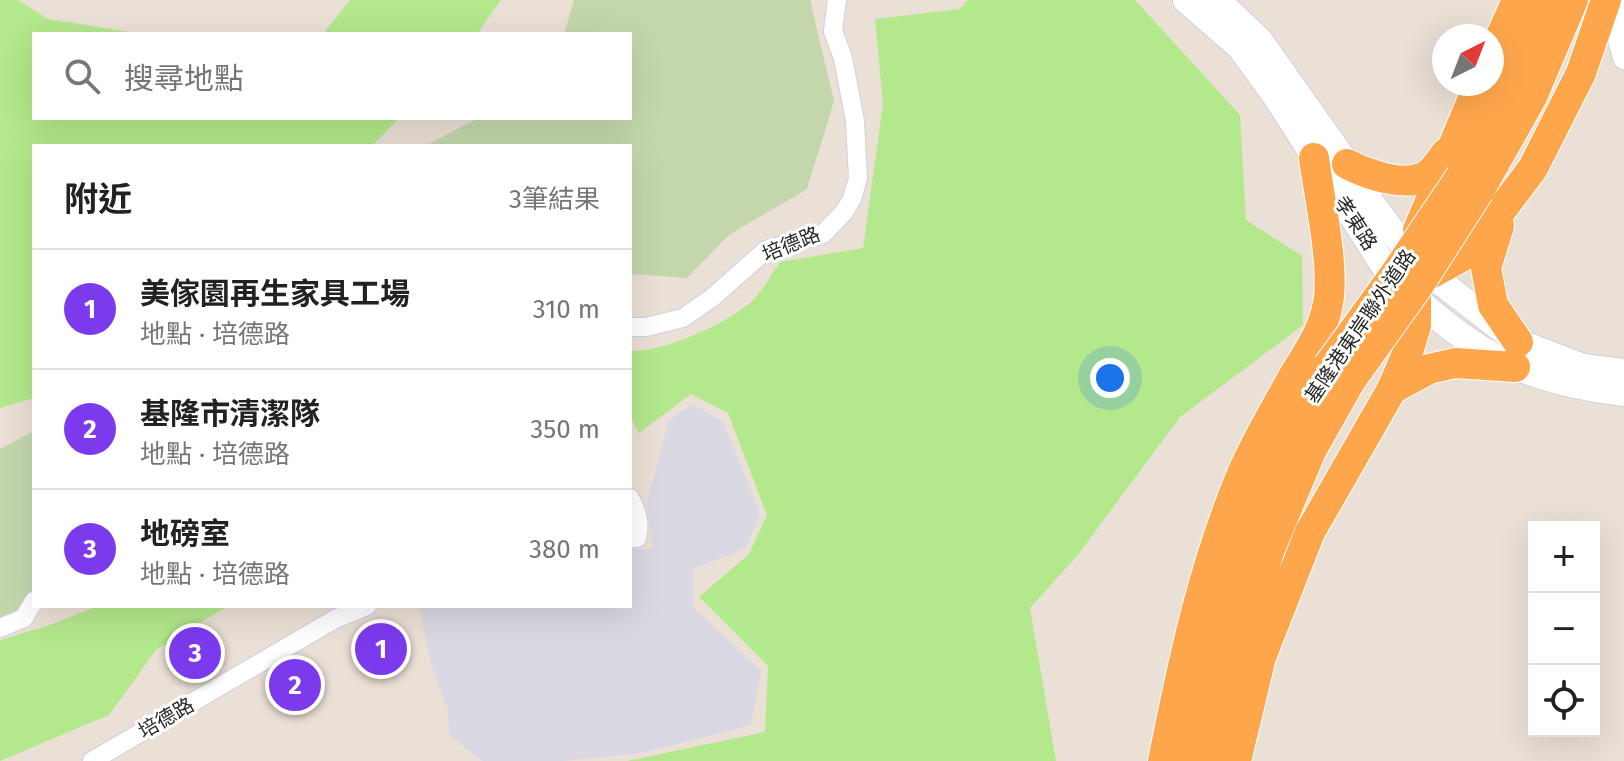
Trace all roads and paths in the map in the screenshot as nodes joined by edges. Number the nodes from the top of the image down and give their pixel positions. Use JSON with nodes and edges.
{"nodes":[{"id":1,"x":837,"y":0,"type":"edge"},
{"id":2,"x":1186,"y":0,"type":"edge"},
{"id":3,"x":1217,"y":0,"type":"edge"},
{"id":4,"x":1517,"y":0,"type":"edge"},
{"id":5,"x":1548,"y":0,"type":"edge"},
{"id":6,"x":1573,"y":0,"type":"edge"},
{"id":7,"x":1606,"y":0,"type":"edge"},
{"id":8,"x":1620,"y":0,"type":"edge"},
{"id":9,"x":1504,"y":29,"type":"edge"},
{"id":10,"x":1624,"y":58,"type":"edge"},
{"id":11,"x":1521,"y":92,"type":"junction"},
{"id":12,"x":1474,"y":96,"type":"edge"},
{"id":13,"x":1465,"y":116,"type":"junction"},
{"id":14,"x":1314,"y":158,"type":"junction"},
{"id":15,"x":1347,"y":164,"type":"junction"},
{"id":16,"x":1533,"y":168,"type":"junction"},
{"id":17,"x":1411,"y":276,"type":"junction"},
{"id":18,"x":632,"y":327,"type":"edge"},
{"id":19,"x":1516,"y":354,"type":"junction"},
{"id":20,"x":1624,"y":372,"type":"edge"},
{"id":21,"x":1340,"y":373,"type":"junction"},
{"id":22,"x":1289,"y":384,"type":"junction"},
{"id":23,"x":1392,"y":389,"type":"junction"},
{"id":24,"x":1624,"y":393,"type":"edge"},
{"id":25,"x":632,"y":502,"type":"edge"},
{"id":26,"x":632,"y":538,"type":"edge"},
{"id":27,"x":32,"y":604,"type":"edge"},
{"id":28,"x":362,"y":608,"type":"edge"},
{"id":29,"x":0,"y":628,"type":"edge"},
{"id":30,"x":92,"y":761,"type":"edge"},
{"id":31,"x":1163,"y":761,"type":"edge"},
{"id":32,"x":1186,"y":761,"type":"edge"},
{"id":33,"x":1210,"y":761,"type":"edge"},
{"id":34,"x":1236,"y":761,"type":"edge"}],
"edges":[{"from":1,"to":18,"type":"street","name":"培德路"},
{"from":2,"to":14,"type":"main road","name":"孝東路"},
{"from":3,"to":15,"type":"main road","name":"孝東路"},
{"from":4,"to":9,"type":"highway"},
{"from":5,"to":11,"type":"highway","name":"基隆港東岸聯外道路"},
{"from":6,"to":11,"type":"highway","name":"基隆港東岸聯外道路"},
{"from":7,"to":16,"type":"highway"},
{"from":8,"to":10,"type":"street"},
{"from":11,"to":21,"type":"highway","name":"基隆港東岸聯外道路","bridge":true},
{"from":12,"to":13,"type":"highway"},
{"from":13,"to":15,"type":"highway"},
{"from":13,"to":17,"type":"highway"},
{"from":14,"to":17,"type":"main road","name":"孝東路"},
{"from":14,"to":22,"type":"highway"},
{"from":15,"to":17,"type":"main road","name":"孝東路"},
{"from":16,"to":17,"type":"highway"},
{"from":16,"to":19,"type":"highway"},
{"from":17,"to":19,"type":"main road","name":"孝東路"},
{"from":17,"to":22,"type":"highway"},
{"from":17,"to":23,"type":"highway"},
{"from":19,"to":20,"type":"main road","name":"孝東路"},
{"from":19,"to":23,"type":"highway"},
{"from":19,"to":24,"type":"main road","name":"孝東路"},
{"from":21,"to":32,"type":"highway","name":"基隆港東岸聯外道路"},
{"from":21,"to":33,"type":"highway","name":"基隆港東岸聯外道路"},
{"from":22,"to":31,"type":"highway"},
{"from":23,"to":34,"type":"highway"},
{"from":25,"to":26,"type":"street"},
{"from":27,"to":29,"type":"street"},
{"from":28,"to":30,"type":"street","name":"培德路"}]}
